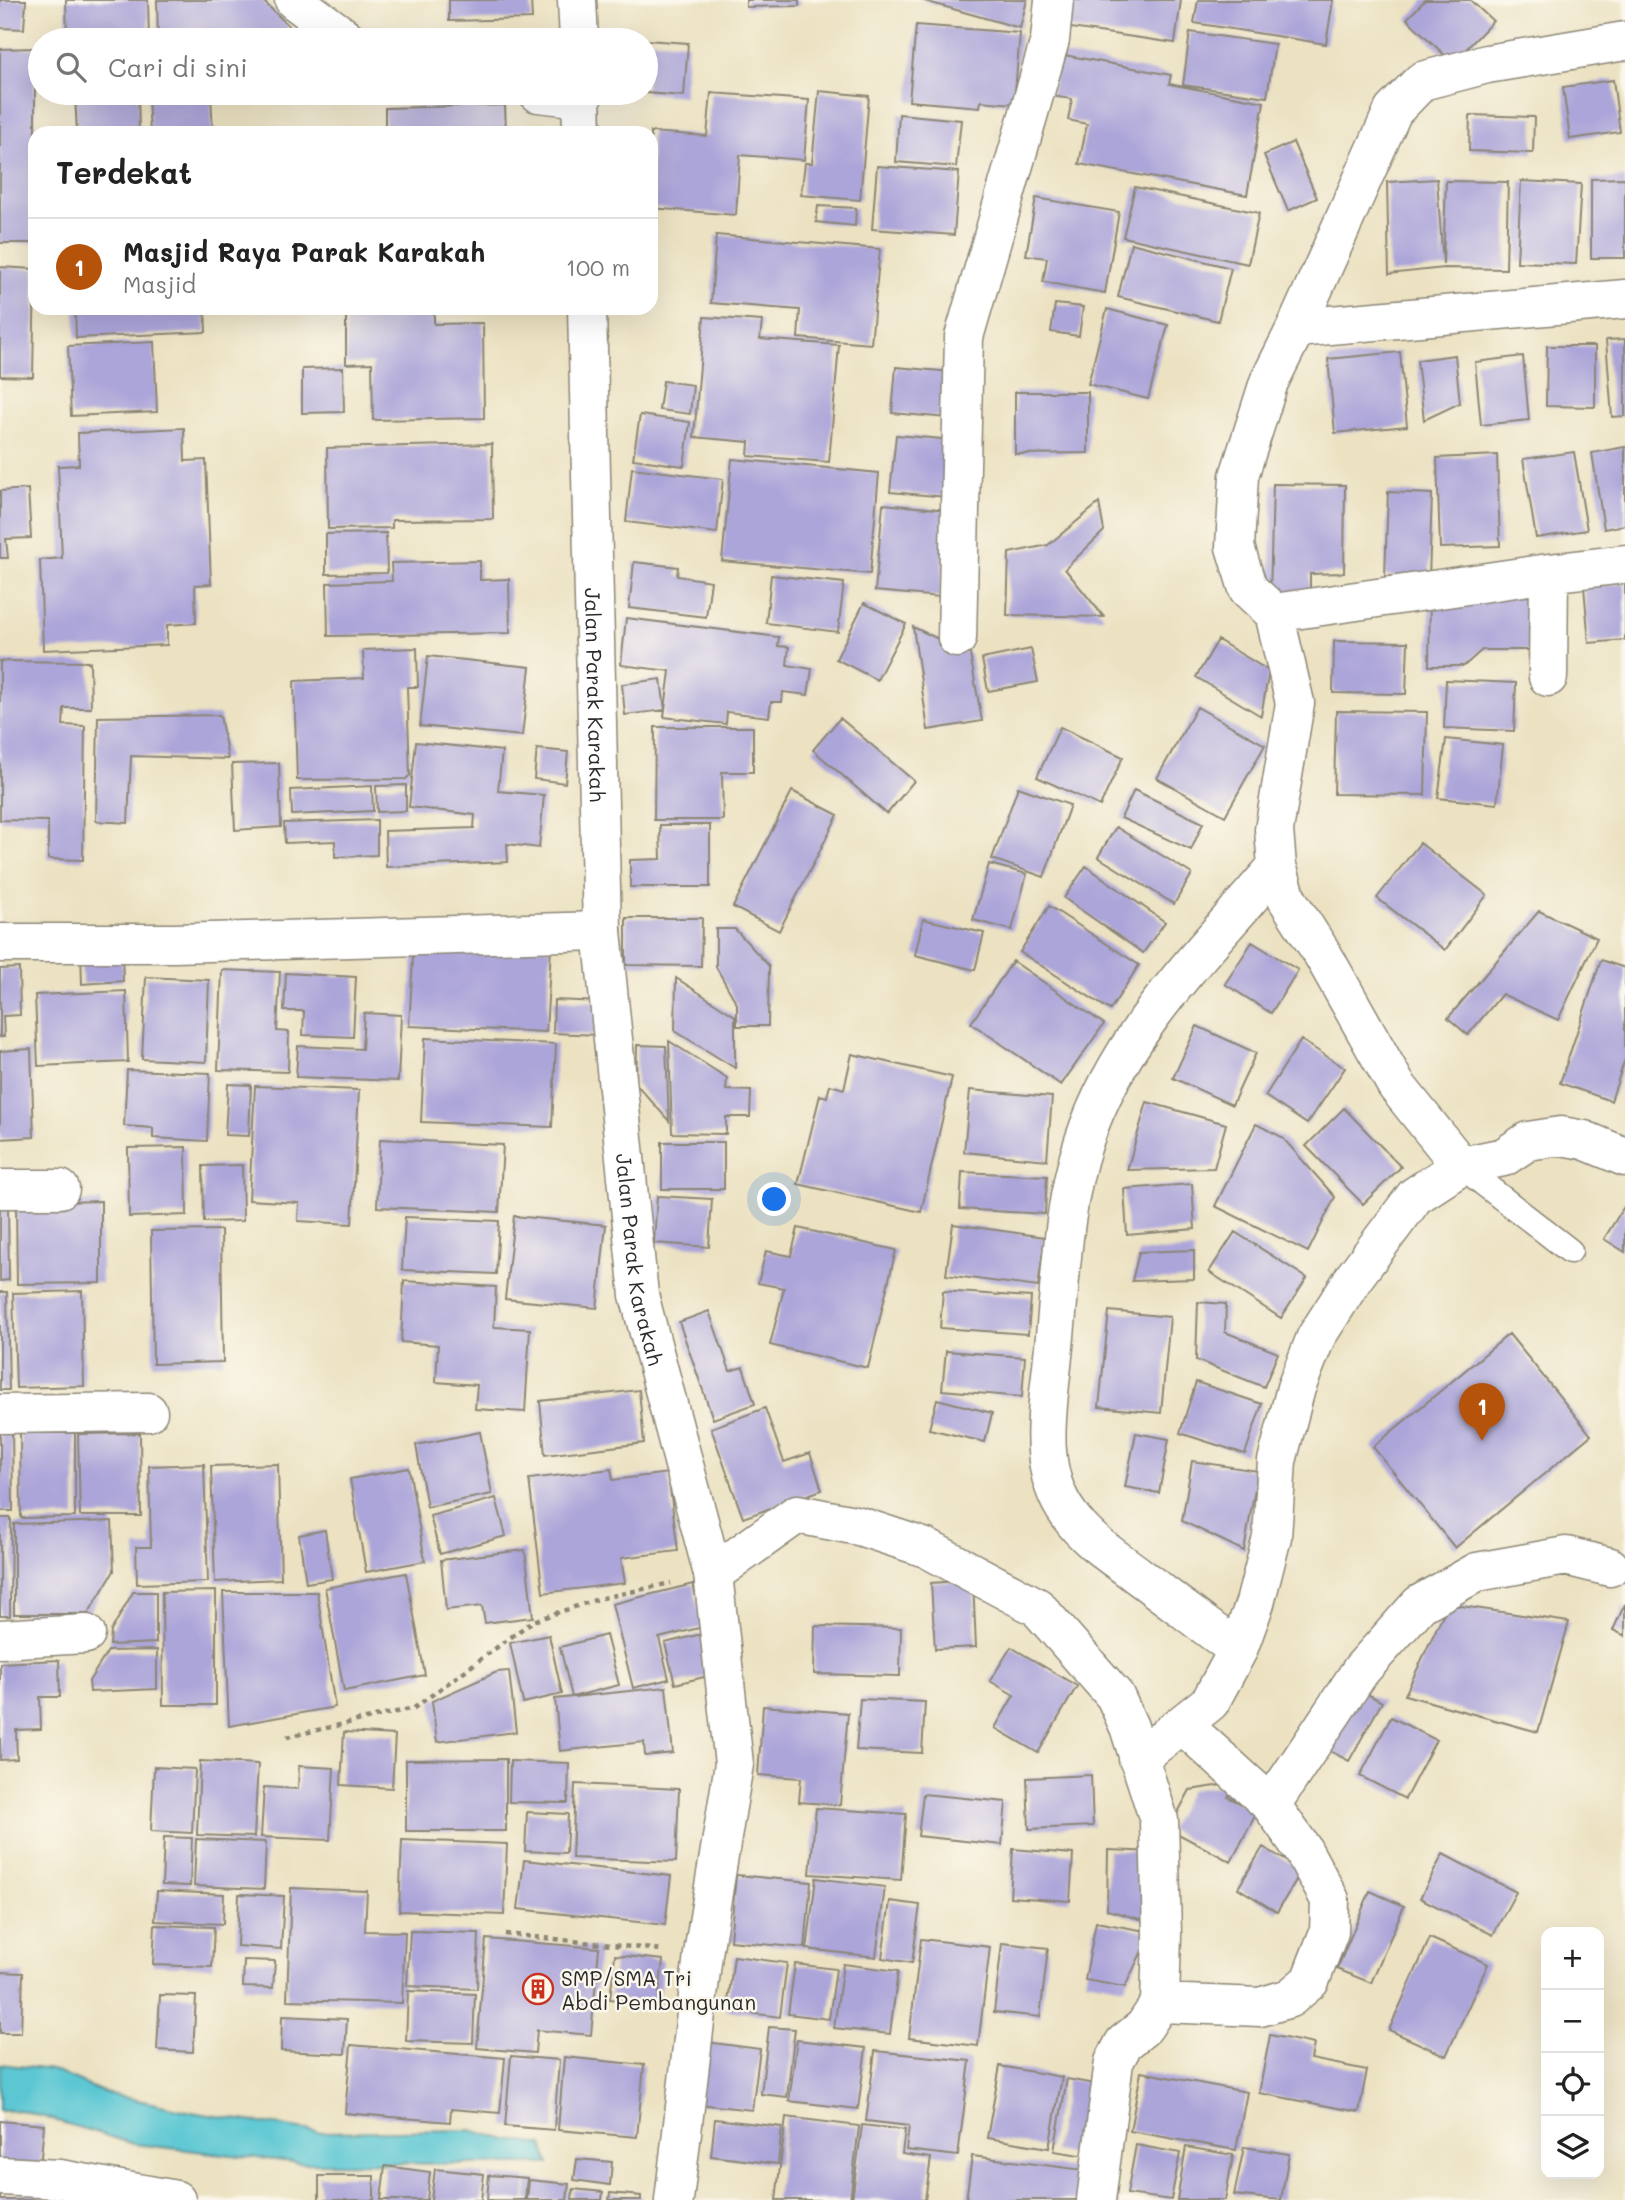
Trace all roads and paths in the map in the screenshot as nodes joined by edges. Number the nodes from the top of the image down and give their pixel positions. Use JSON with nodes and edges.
{"nodes":[{"id":1,"x":294,"y":0,"type":"edge"},
{"id":2,"x":577,"y":0,"type":"edge"},
{"id":3,"x":1054,"y":0,"type":"edge"},
{"id":4,"x":332,"y":28,"type":"edge"},
{"id":5,"x":578,"y":28,"type":"edge"},
{"id":6,"x":1625,"y":41,"type":"edge"},
{"id":7,"x":1625,"y":299,"type":"edge"},
{"id":8,"x":587,"y":315,"type":"edge"},
{"id":9,"x":1296,"y":328,"type":"junction"},
{"id":10,"x":1625,"y":564,"type":"edge"},
{"id":11,"x":1549,"y":573,"type":"junction"},
{"id":12,"x":1274,"y":613,"type":"junction"},
{"id":13,"x":957,"y":638,"type":"dead end"},
{"id":14,"x":1548,"y":677,"type":"dead end"},
{"id":15,"x":1277,"y":866,"type":"junction"},
{"id":16,"x":602,"y":931,"type":"junction"},
{"id":17,"x":0,"y":943,"type":"edge"},
{"id":18,"x":1625,"y":1157,"type":"edge"},
{"id":19,"x":1461,"y":1166,"type":"junction"},
{"id":20,"x":0,"y":1189,"type":"edge"},
{"id":21,"x":61,"y":1189,"type":"dead end"},
{"id":22,"x":1570,"y":1251,"type":"dead end"},
{"id":23,"x":148,"y":1412,"type":"dead end"},
{"id":24,"x":0,"y":1414,"type":"edge"},
{"id":25,"x":1610,"y":1567,"type":"dead end"},
{"id":26,"x":713,"y":1574,"type":"junction"},
{"id":27,"x":86,"y":1634,"type":"dead end"},
{"id":28,"x":0,"y":1639,"type":"edge"},
{"id":29,"x":1238,"y":1650,"type":"junction"},
{"id":30,"x":1183,"y":1725,"type":"junction"},
{"id":31,"x":287,"y":1737,"type":"dead end"},
{"id":32,"x":1138,"y":1759,"type":"junction"},
{"id":33,"x":1270,"y":1805,"type":"junction"},
{"id":34,"x":505,"y":1934,"type":"dead end"},
{"id":35,"x":703,"y":1954,"type":"junction"},
{"id":36,"x":1160,"y":2003,"type":"junction"},
{"id":37,"x":0,"y":2176,"type":"edge"},
{"id":38,"x":176,"y":2200,"type":"edge"},
{"id":39,"x":674,"y":2200,"type":"edge"},
{"id":40,"x":1096,"y":2200,"type":"edge"}],
"edges":[{"from":1,"to":4,"type":"street"},
{"from":2,"to":5,"type":"street"},
{"from":3,"to":13,"type":"street"},
{"from":6,"to":9,"type":"street"},
{"from":7,"to":9,"type":"street"},
{"from":8,"to":16,"type":"street","name":"Jalan Parak Karakah"},
{"from":9,"to":12,"type":"street"},
{"from":10,"to":11,"type":"street"},
{"from":11,"to":12,"type":"street"},
{"from":11,"to":14,"type":"street"},
{"from":12,"to":15,"type":"street"},
{"from":15,"to":19,"type":"street"},
{"from":15,"to":29,"type":"street"},
{"from":16,"to":17,"type":"street"},
{"from":16,"to":26,"type":"street","name":"Jalan Parak Karakah"},
{"from":18,"to":19,"type":"street"},
{"from":19,"to":22,"type":"lane"},
{"from":19,"to":29,"type":"street"},
{"from":20,"to":21,"type":"street"},
{"from":23,"to":24,"type":"street"},
{"from":25,"to":33,"type":"street"},
{"from":26,"to":31,"type":"path"},
{"from":26,"to":32,"type":"street"},
{"from":26,"to":35,"type":"street","name":"Jalan Parak Karakah"},
{"from":27,"to":28,"type":"street"},
{"from":29,"to":30,"type":"street"},
{"from":30,"to":32,"type":"street"},
{"from":30,"to":33,"type":"street"},
{"from":32,"to":36,"type":"street"},
{"from":33,"to":36,"type":"street"},
{"from":34,"to":35,"type":"path"},
{"from":35,"to":39,"type":"street","name":"Jalan Parak Karakah"},
{"from":36,"to":40,"type":"street"},
{"from":37,"to":38,"type":"street"}]}
